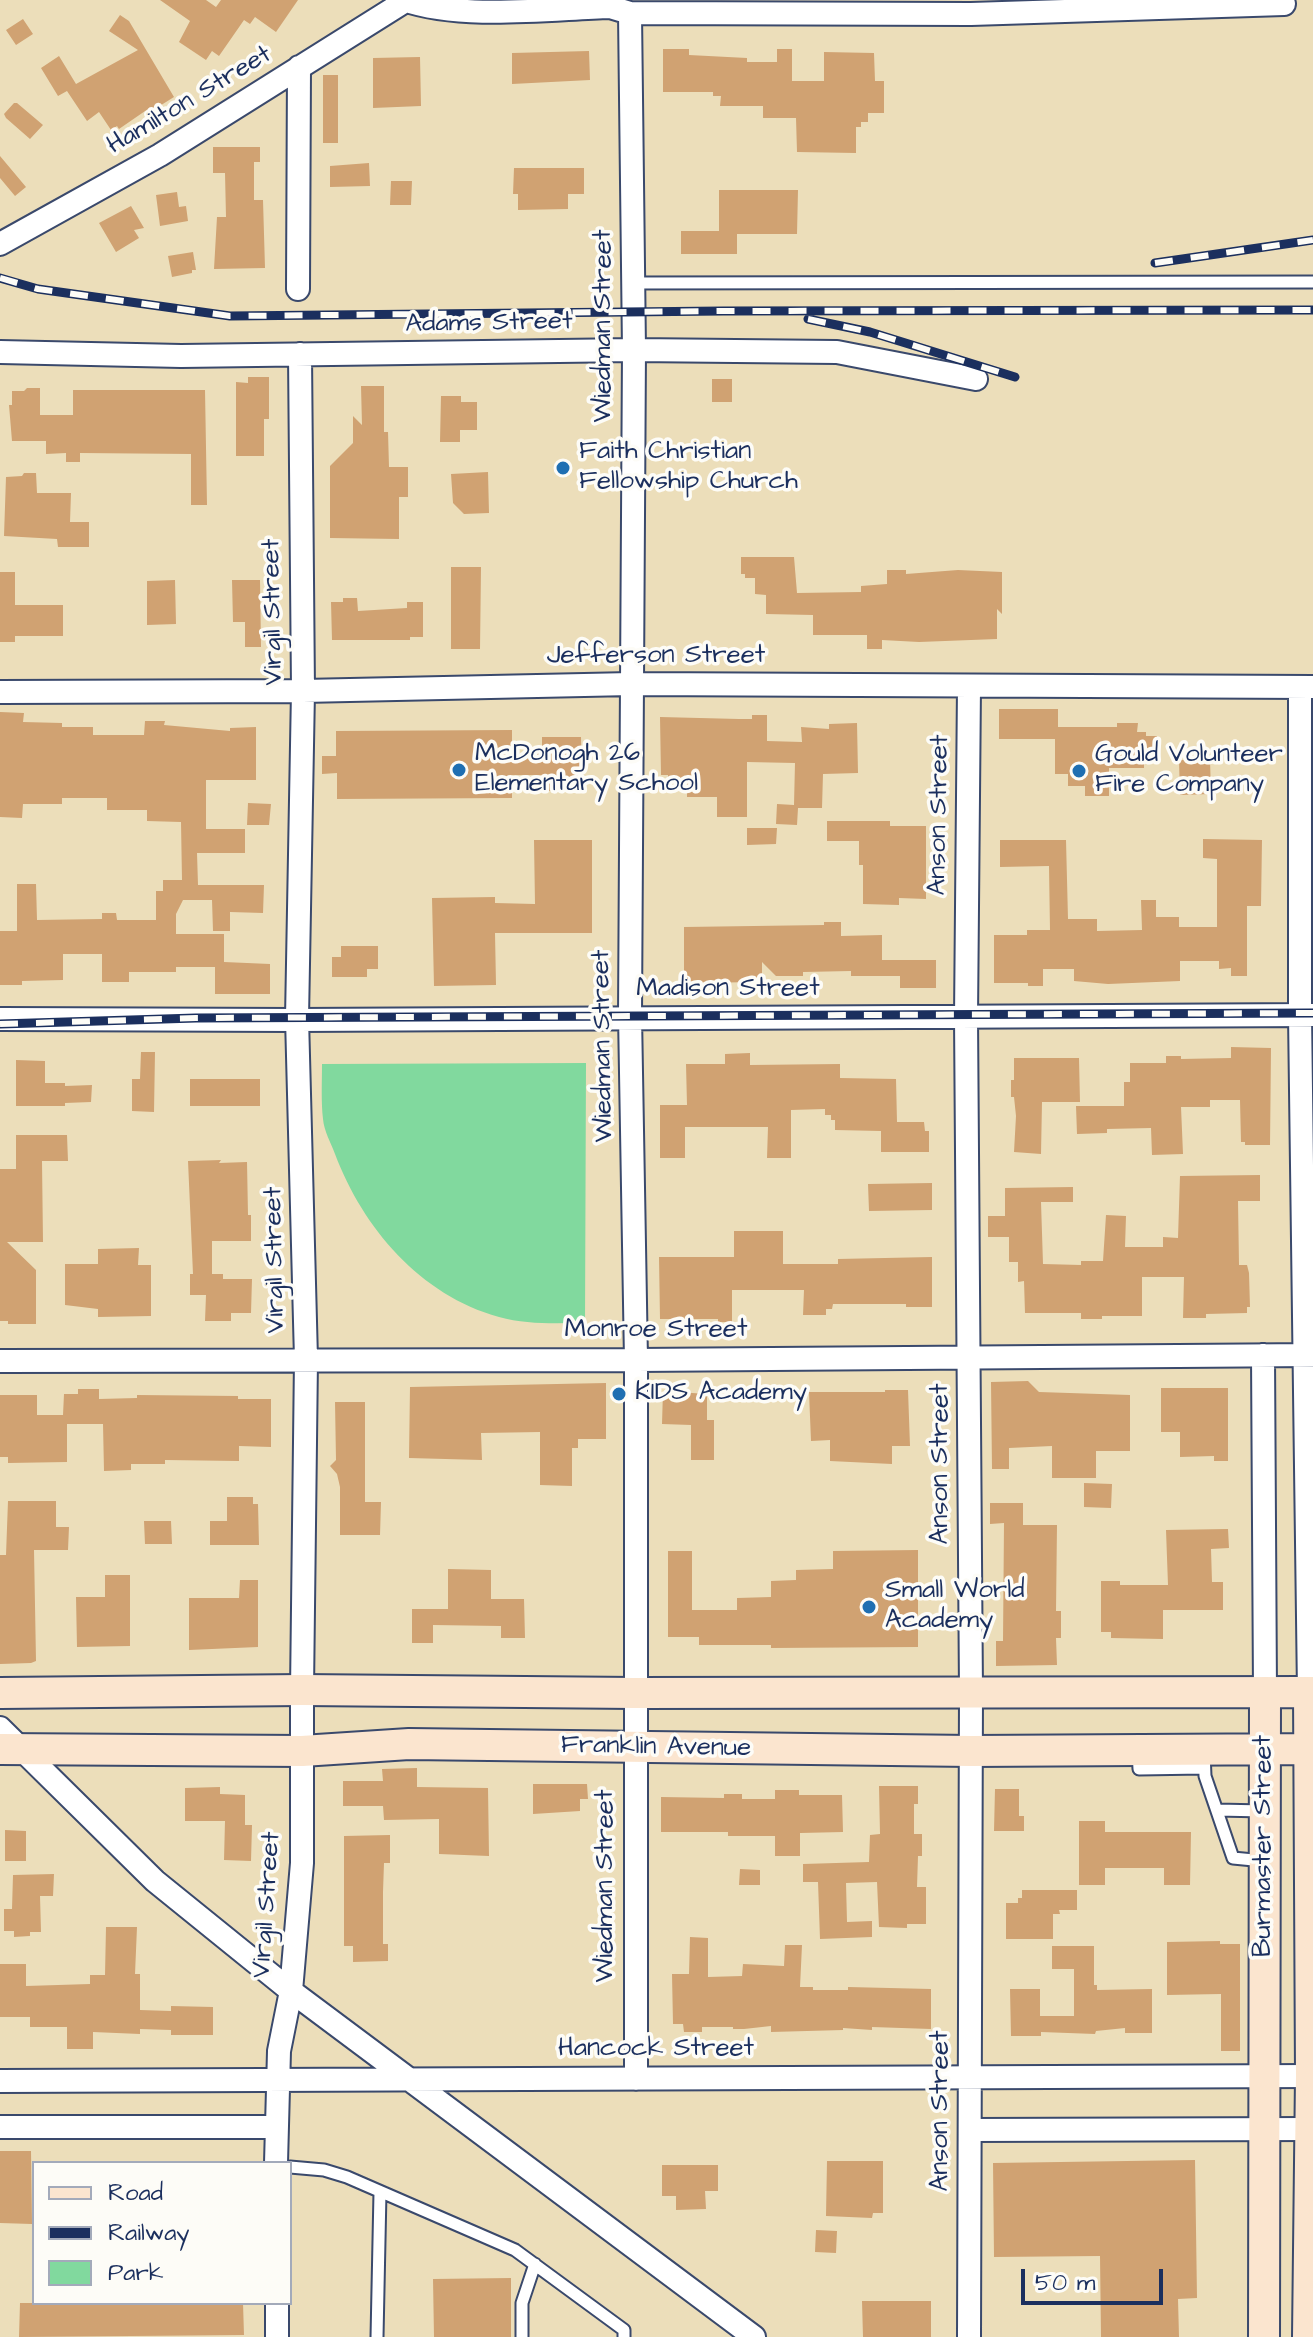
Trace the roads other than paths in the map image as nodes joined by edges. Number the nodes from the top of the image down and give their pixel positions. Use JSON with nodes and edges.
{"nodes":[{"id":1,"x":405,"y":0,"type":"edge"},
{"id":2,"x":1284,"y":4,"type":"dead end"},
{"id":3,"x":971,"y":7,"type":"edge"},
{"id":4,"x":630,"y":13,"type":"junction"},
{"id":5,"x":299,"y":67,"type":"junction"},
{"id":6,"x":0,"y":244,"type":"edge"},
{"id":7,"x":1313,"y":282,"type":"edge"},
{"id":8,"x":633,"y":283,"type":"junction"},
{"id":9,"x":298,"y":289,"type":"dead end"},
{"id":10,"x":634,"y":350,"type":"junction"},
{"id":11,"x":0,"y":352,"type":"edge"},
{"id":12,"x":300,"y":354,"type":"junction"},
{"id":13,"x":976,"y":379,"type":"dead end"},
{"id":14,"x":631,"y":684,"type":"junction"},
{"id":15,"x":969,"y":686,"type":"junction"},
{"id":16,"x":1307,"y":687,"type":"edge"},
{"id":17,"x":303,"y":691,"type":"junction"},
{"id":18,"x":0,"y":692,"type":"edge"},
{"id":19,"x":1307,"y":1015,"type":"edge"},
{"id":20,"x":966,"y":1017,"type":"junction"},
{"id":21,"x":630,"y":1018,"type":"junction"},
{"id":22,"x":0,"y":1019,"type":"edge"},
{"id":23,"x":297,"y":1020,"type":"junction"},
{"id":24,"x":1263,"y":1355,"type":"junction"},
{"id":25,"x":1310,"y":1355,"type":"edge"},
{"id":26,"x":970,"y":1356,"type":"junction"},
{"id":27,"x":306,"y":1359,"type":"junction"},
{"id":28,"x":636,"y":1360,"type":"junction"},
{"id":29,"x":0,"y":1361,"type":"edge"},
{"id":30,"x":1310,"y":1483,"type":"edge"},
{"id":31,"x":302,"y":1690,"type":"junction"},
{"id":32,"x":971,"y":1692,"type":"junction"},
{"id":33,"x":1265,"y":1692,"type":"junction"},
{"id":34,"x":1311,"y":1692,"type":"edge"},
{"id":35,"x":0,"y":1693,"type":"edge"},
{"id":36,"x":635,"y":1693,"type":"junction"},
{"id":37,"x":7,"y":1742,"type":"edge"},
{"id":38,"x":635,"y":1749,"type":"junction"},
{"id":39,"x":1265,"y":1749,"type":"junction"},
{"id":40,"x":1311,"y":1749,"type":"edge"},
{"id":41,"x":302,"y":1751,"type":"junction"},
{"id":42,"x":971,"y":1751,"type":"junction"},
{"id":43,"x":1203,"y":1759,"type":"junction"},
{"id":44,"x":1217,"y":1810,"type":"junction"},
{"id":45,"x":1265,"y":1811,"type":"junction"},
{"id":46,"x":1265,"y":1861,"type":"junction"},
{"id":47,"x":291,"y":1991,"type":"junction"},
{"id":48,"x":1312,"y":2076,"type":"edge"},
{"id":49,"x":970,"y":2077,"type":"junction"},
{"id":50,"x":407,"y":2078,"type":"junction"},
{"id":51,"x":1265,"y":2078,"type":"junction"},
{"id":52,"x":636,"y":2079,"type":"junction"},
{"id":53,"x":0,"y":2081,"type":"edge"},
{"id":54,"x":278,"y":2081,"type":"junction"},
{"id":55,"x":0,"y":2127,"type":"edge"},
{"id":56,"x":276,"y":2127,"type":"junction"},
{"id":57,"x":1312,"y":2129,"type":"edge"},
{"id":58,"x":970,"y":2130,"type":"junction"},
{"id":59,"x":1265,"y":2131,"type":"junction"},
{"id":60,"x":276,"y":2161,"type":"edge"},
{"id":61,"x":292,"y":2167,"type":"edge"},
{"id":62,"x":380,"y":2192,"type":"junction"},
{"id":63,"x":535,"y":2264,"type":"junction"},
{"id":64,"x":277,"y":2305,"type":"edge"},
{"id":65,"x":625,"y":2335,"type":"edge"},
{"id":66,"x":277,"y":2337,"type":"edge"},
{"id":67,"x":377,"y":2337,"type":"edge"},
{"id":68,"x":522,"y":2337,"type":"edge"},
{"id":69,"x":754,"y":2337,"type":"edge"},
{"id":70,"x":969,"y":2337,"type":"edge"},
{"id":71,"x":1264,"y":2337,"type":"edge"},
{"id":72,"x":1308,"y":2337,"type":"edge"}],
"edges":[{"from":1,"to":4,"type":"street"},
{"from":1,"to":5,"type":"street","name":"Hamilton Street"},
{"from":2,"to":3,"type":"street"},
{"from":3,"to":4,"type":"street"},
{"from":4,"to":8,"type":"street","name":"Wiedman Street"},
{"from":5,"to":6,"type":"street","name":"Hamilton Street"},
{"from":5,"to":9,"type":"street"},
{"from":7,"to":8,"type":"lane"},
{"from":8,"to":10,"type":"street","name":"Wiedman Street"},
{"from":10,"to":12,"type":"street","name":"Adams Street"},
{"from":10,"to":13,"type":"street","name":"Adams Street"},
{"from":10,"to":14,"type":"street","name":"Wiedman Street"},
{"from":11,"to":12,"type":"street","name":"Adams Street"},
{"from":12,"to":17,"type":"street","name":"Virgil Street"},
{"from":14,"to":15,"type":"street","name":"Jefferson Street"},
{"from":14,"to":17,"type":"street","name":"Jefferson Street"},
{"from":14,"to":21,"type":"street","name":"Wiedman Street"},
{"from":15,"to":16,"type":"street","name":"Jefferson Street"},
{"from":15,"to":20,"type":"street","name":"Anson Street"},
{"from":16,"to":19,"type":"street","name":"Burmaster Street"},
{"from":17,"to":18,"type":"street","name":"Jefferson Street"},
{"from":17,"to":23,"type":"street","name":"Virgil Street"},
{"from":19,"to":20,"type":"street","name":"Madison Street"},
{"from":19,"to":25,"type":"street","name":"Burmaster Street"},
{"from":20,"to":21,"type":"street","name":"Madison Street"},
{"from":20,"to":26,"type":"street","name":"Anson Street"},
{"from":21,"to":23,"type":"street","name":"Madison Street"},
{"from":21,"to":28,"type":"street","name":"Wiedman Street"},
{"from":22,"to":23,"type":"street","name":"Madison Street"},
{"from":23,"to":27,"type":"street","name":"Virgil Street"},
{"from":24,"to":25,"type":"street","name":"Monroe Street"},
{"from":24,"to":26,"type":"street","name":"Monroe Street"},
{"from":24,"to":33,"type":"street","name":"Burmaster Street"},
{"from":25,"to":30,"type":"street","name":"Burmaster Street"},
{"from":26,"to":28,"type":"street","name":"Monroe Street"},
{"from":26,"to":32,"type":"street","name":"Anson Street"},
{"from":27,"to":28,"type":"street","name":"Monroe Street"},
{"from":27,"to":29,"type":"street","name":"Monroe Street"},
{"from":27,"to":31,"type":"street","name":"Virgil Street"},
{"from":28,"to":36,"type":"street","name":"Wiedman Street"},
{"from":30,"to":34,"type":"street","name":"Burmaster Street"},
{"from":31,"to":35,"type":"main road","name":"Franklin Avenue"},
{"from":31,"to":36,"type":"main road","name":"Franklin Avenue"},
{"from":31,"to":41,"type":"street","name":"Virgil Street"},
{"from":32,"to":33,"type":"main road","name":"Franklin Avenue"},
{"from":32,"to":36,"type":"main road","name":"Franklin Avenue"},
{"from":32,"to":42,"type":"street","name":"Anson Street"},
{"from":33,"to":34,"type":"main road","name":"Franklin Avenue"},
{"from":33,"to":39,"type":"main road","name":"Burmaster Street"},
{"from":34,"to":40,"type":"main road","name":"Burmaster Street"},
{"from":36,"to":38,"type":"street","name":"Wiedman Street"},
{"from":37,"to":41,"type":"main road","name":"Franklin Avenue"},
{"from":37,"to":47,"type":"street"},
{"from":38,"to":41,"type":"main road","name":"Franklin Avenue"},
{"from":38,"to":42,"type":"main road","name":"Franklin Avenue"},
{"from":38,"to":52,"type":"street","name":"Wiedman Street"},
{"from":39,"to":40,"type":"main road","name":"Franklin Avenue"},
{"from":39,"to":43,"type":"main road","name":"Franklin Avenue"},
{"from":39,"to":45,"type":"main road","name":"Burmaster Street"},
{"from":40,"to":48,"type":"main road","name":"Burmaster Street"},
{"from":41,"to":47,"type":"street","name":"Virgil Street"},
{"from":42,"to":43,"type":"main road","name":"Franklin Avenue"},
{"from":42,"to":49,"type":"street","name":"Anson Street"},
{"from":43,"to":44,"type":"lane"},
{"from":44,"to":45,"type":"lane"},
{"from":44,"to":46,"type":"lane"},
{"from":45,"to":46,"type":"main road","name":"Burmaster Street"},
{"from":46,"to":51,"type":"main road","name":"Burmaster Street"},
{"from":47,"to":50,"type":"street"},
{"from":47,"to":54,"type":"street","name":"Virgil Street"},
{"from":48,"to":51,"type":"street","name":"Hancock Street"},
{"from":48,"to":57,"type":"main road","name":"Burmaster Street"},
{"from":49,"to":51,"type":"street","name":"Hancock Street"},
{"from":49,"to":52,"type":"street","name":"Hancock Street"},
{"from":49,"to":58,"type":"street","name":"Anson Street"},
{"from":50,"to":52,"type":"street","name":"Hancock Street"},
{"from":50,"to":54,"type":"street","name":"Hancock Street"},
{"from":50,"to":69,"type":"street"},
{"from":51,"to":59,"type":"main road","name":"Burmaster Street"},
{"from":53,"to":54,"type":"street","name":"Hancock Street"},
{"from":54,"to":56,"type":"street","name":"Virgil Street"},
{"from":55,"to":56,"type":"street"},
{"from":56,"to":60,"type":"street","name":"Virgil Street"},
{"from":57,"to":59,"type":"street"},
{"from":57,"to":72,"type":"main road","name":"Burmaster Street"},
{"from":58,"to":59,"type":"street"},
{"from":58,"to":70,"type":"street","name":"Anson Street"},
{"from":59,"to":71,"type":"main road","name":"Burmaster Street"},
{"from":61,"to":62,"type":"lane"},
{"from":62,"to":63,"type":"lane"},
{"from":62,"to":67,"type":"lane"},
{"from":63,"to":65,"type":"lane"},
{"from":63,"to":68,"type":"lane"},
{"from":64,"to":66,"type":"street"}]}
